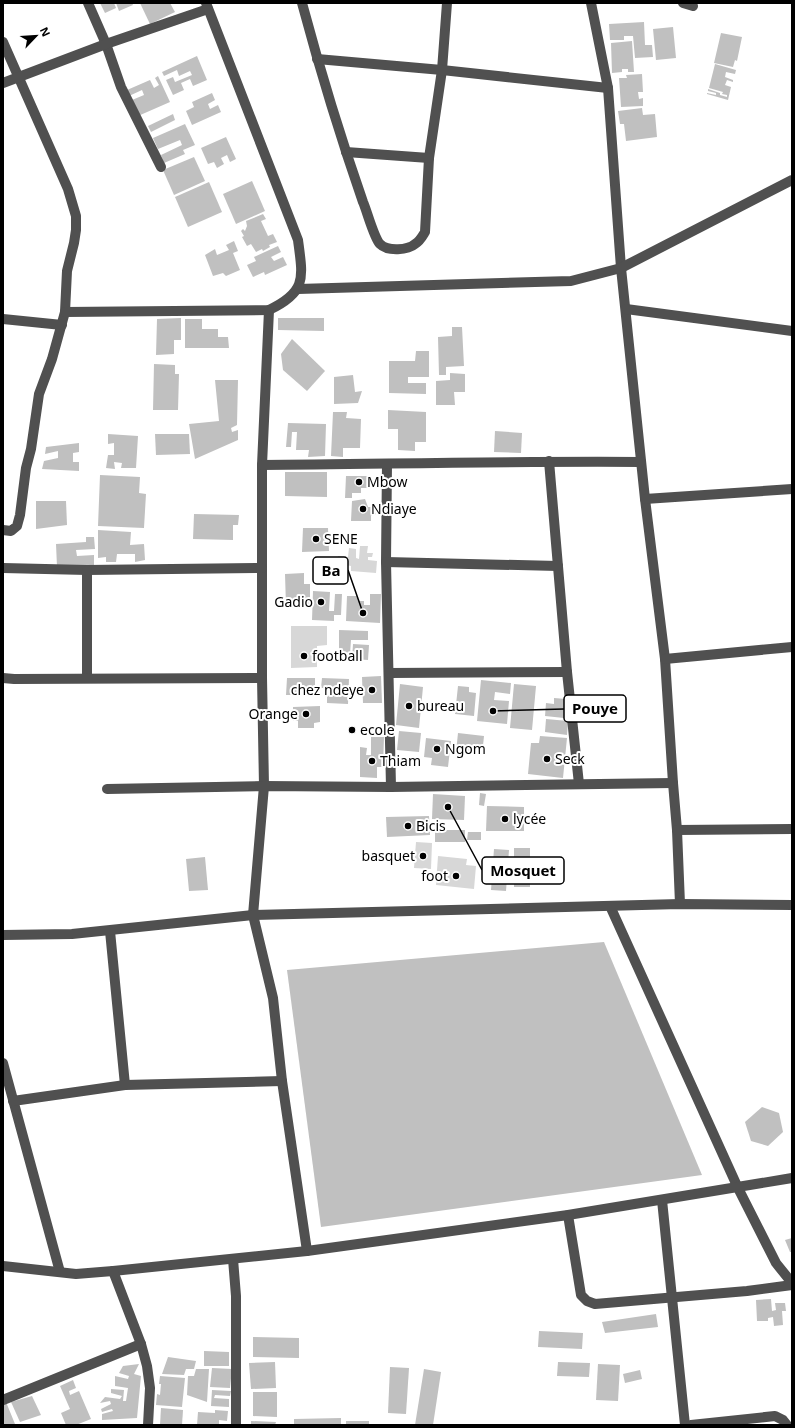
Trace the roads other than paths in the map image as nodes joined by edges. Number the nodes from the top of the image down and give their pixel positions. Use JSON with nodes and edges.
{"nodes":[{"id":1,"x":88,"y":3,"type":"edge"},
{"id":2,"x":302,"y":3,"type":"edge"},
{"id":3,"x":447,"y":3,"type":"edge"},
{"id":4,"x":592,"y":3,"type":"edge"},
{"id":5,"x":207,"y":6,"type":"edge"},
{"id":6,"x":3,"y":42,"type":"edge"},
{"id":7,"x":106,"y":44,"type":"junction"},
{"id":8,"x":317,"y":59,"type":"junction"},
{"id":9,"x":442,"y":70,"type":"junction"},
{"id":10,"x":18,"y":77,"type":"junction"},
{"id":11,"x":3,"y":83,"type":"edge"},
{"id":12,"x":608,"y":88,"type":"junction"},
{"id":13,"x":346,"y":152,"type":"junction"},
{"id":14,"x":429,"y":158,"type":"junction"},
{"id":15,"x":161,"y":167,"type":"dead end"},
{"id":16,"x":792,"y":180,"type":"edge"},
{"id":17,"x":621,"y":268,"type":"junction"},
{"id":18,"x":298,"y":289,"type":"junction"},
{"id":19,"x":626,"y":309,"type":"junction"},
{"id":20,"x":269,"y":310,"type":"junction"},
{"id":21,"x":65,"y":312,"type":"junction"},
{"id":22,"x":3,"y":319,"type":"edge"},
{"id":23,"x":62,"y":325,"type":"junction"},
{"id":24,"x":792,"y":331,"type":"edge"},
{"id":25,"x":549,"y":461,"type":"junction"},
{"id":26,"x":641,"y":462,"type":"junction"},
{"id":27,"x":387,"y":464,"type":"junction"},
{"id":28,"x":262,"y":465,"type":"junction"},
{"id":29,"x":792,"y":488,"type":"edge"},
{"id":30,"x":645,"y":499,"type":"junction"},
{"id":31,"x":3,"y":530,"type":"edge"},
{"id":32,"x":386,"y":562,"type":"junction"},
{"id":33,"x":558,"y":566,"type":"junction"},
{"id":34,"x":3,"y":568,"type":"edge"},
{"id":35,"x":262,"y":568,"type":"junction"},
{"id":36,"x":87,"y":570,"type":"junction"},
{"id":37,"x":792,"y":647,"type":"edge"},
{"id":38,"x":665,"y":658,"type":"junction"},
{"id":39,"x":567,"y":672,"type":"junction"},
{"id":40,"x":389,"y":673,"type":"junction"},
{"id":41,"x":3,"y":678,"type":"edge"},
{"id":42,"x":87,"y":678,"type":"junction"},
{"id":43,"x":262,"y":678,"type":"junction"},
{"id":44,"x":673,"y":783,"type":"junction"},
{"id":45,"x":579,"y":784,"type":"junction"},
{"id":46,"x":264,"y":786,"type":"junction"},
{"id":47,"x":391,"y":787,"type":"junction"},
{"id":48,"x":107,"y":789,"type":"dead end"},
{"id":49,"x":792,"y":829,"type":"edge"},
{"id":50,"x":677,"y":830,"type":"junction"},
{"id":51,"x":680,"y":904,"type":"junction"},
{"id":52,"x":792,"y":905,"type":"edge"},
{"id":53,"x":610,"y":906,"type":"junction"},
{"id":54,"x":254,"y":914,"type":"junction"},
{"id":55,"x":110,"y":931,"type":"junction"},
{"id":56,"x":3,"y":935,"type":"edge"},
{"id":57,"x":3,"y":1063,"type":"edge"},
{"id":58,"x":282,"y":1081,"type":"junction"},
{"id":59,"x":125,"y":1085,"type":"junction"},
{"id":60,"x":13,"y":1100,"type":"junction"},
{"id":61,"x":792,"y":1178,"type":"edge"},
{"id":62,"x":738,"y":1188,"type":"junction"},
{"id":63,"x":662,"y":1200,"type":"junction"},
{"id":64,"x":568,"y":1215,"type":"junction"},
{"id":65,"x":307,"y":1251,"type":"junction"},
{"id":66,"x":232,"y":1259,"type":"junction"},
{"id":67,"x":3,"y":1266,"type":"edge"},
{"id":68,"x":113,"y":1271,"type":"junction"},
{"id":69,"x":60,"y":1272,"type":"junction"},
{"id":70,"x":792,"y":1284,"type":"edge"},
{"id":71,"x":673,"y":1298,"type":"junction"},
{"id":72,"x":141,"y":1344,"type":"junction"},
{"id":73,"x":3,"y":1400,"type":"edge"},
{"id":74,"x":148,"y":1425,"type":"edge"},
{"id":75,"x":236,"y":1425,"type":"edge"},
{"id":76,"x":685,"y":1425,"type":"edge"},
{"id":77,"x":691,"y":1425,"type":"edge"},
{"id":78,"x":787,"y":1425,"type":"edge"}],
"edges":[{"from":1,"to":7,"type":"street"},
{"from":2,"to":8,"type":"street"},
{"from":3,"to":9,"type":"street"},
{"from":4,"to":12,"type":"street"},
{"from":5,"to":7,"type":"street"},
{"from":5,"to":18,"type":"street"},
{"from":6,"to":10,"type":"street"},
{"from":7,"to":10,"type":"street"},
{"from":7,"to":15,"type":"street"},
{"from":8,"to":9,"type":"street"},
{"from":8,"to":13,"type":"street"},
{"from":9,"to":12,"type":"street"},
{"from":9,"to":14,"type":"street"},
{"from":10,"to":11,"type":"street"},
{"from":10,"to":21,"type":"street"},
{"from":12,"to":17,"type":"street"},
{"from":13,"to":14,"type":"street"},
{"from":13,"to":14,"type":"street"},
{"from":16,"to":17,"type":"street"},
{"from":17,"to":18,"type":"street"},
{"from":17,"to":19,"type":"street"},
{"from":18,"to":20,"type":"street"},
{"from":19,"to":24,"type":"street"},
{"from":19,"to":26,"type":"street"},
{"from":20,"to":21,"type":"street"},
{"from":20,"to":28,"type":"street"},
{"from":21,"to":23,"type":"street"},
{"from":22,"to":23,"type":"street"},
{"from":23,"to":31,"type":"street"},
{"from":25,"to":26,"type":"street"},
{"from":25,"to":27,"type":"street"},
{"from":25,"to":33,"type":"street"},
{"from":26,"to":30,"type":"street"},
{"from":27,"to":28,"type":"street"},
{"from":27,"to":32,"type":"street"},
{"from":28,"to":35,"type":"street"},
{"from":29,"to":30,"type":"street"},
{"from":30,"to":38,"type":"street"},
{"from":32,"to":33,"type":"street"},
{"from":32,"to":40,"type":"street"},
{"from":33,"to":39,"type":"street"},
{"from":34,"to":36,"type":"street"},
{"from":35,"to":36,"type":"street"},
{"from":35,"to":43,"type":"street"},
{"from":36,"to":42,"type":"street"},
{"from":37,"to":38,"type":"street"},
{"from":38,"to":44,"type":"street"},
{"from":39,"to":40,"type":"street"},
{"from":39,"to":45,"type":"street"},
{"from":40,"to":47,"type":"street"},
{"from":41,"to":42,"type":"street"},
{"from":42,"to":43,"type":"street"},
{"from":43,"to":46,"type":"street"},
{"from":44,"to":45,"type":"street"},
{"from":44,"to":50,"type":"street"},
{"from":45,"to":47,"type":"street"},
{"from":46,"to":47,"type":"street"},
{"from":46,"to":48,"type":"street"},
{"from":46,"to":54,"type":"street"},
{"from":49,"to":50,"type":"street"},
{"from":50,"to":51,"type":"street"},
{"from":51,"to":52,"type":"street"},
{"from":51,"to":53,"type":"street"},
{"from":53,"to":54,"type":"street"},
{"from":53,"to":62,"type":"street"},
{"from":54,"to":55,"type":"street"},
{"from":54,"to":58,"type":"street"},
{"from":55,"to":56,"type":"street"},
{"from":55,"to":59,"type":"street"},
{"from":57,"to":60,"type":"street"},
{"from":58,"to":59,"type":"street"},
{"from":58,"to":65,"type":"street"},
{"from":59,"to":60,"type":"street"},
{"from":60,"to":69,"type":"street"},
{"from":61,"to":62,"type":"street"},
{"from":62,"to":63,"type":"street"},
{"from":62,"to":70,"type":"street"},
{"from":63,"to":64,"type":"street"},
{"from":63,"to":71,"type":"street"},
{"from":64,"to":65,"type":"street"},
{"from":64,"to":71,"type":"street"},
{"from":65,"to":66,"type":"street"},
{"from":66,"to":68,"type":"street"},
{"from":66,"to":75,"type":"street"},
{"from":67,"to":69,"type":"street"},
{"from":68,"to":69,"type":"street"},
{"from":68,"to":72,"type":"street"},
{"from":70,"to":71,"type":"street"},
{"from":71,"to":76,"type":"street"},
{"from":72,"to":73,"type":"street"},
{"from":72,"to":74,"type":"street"},
{"from":77,"to":78,"type":"street"}]}
